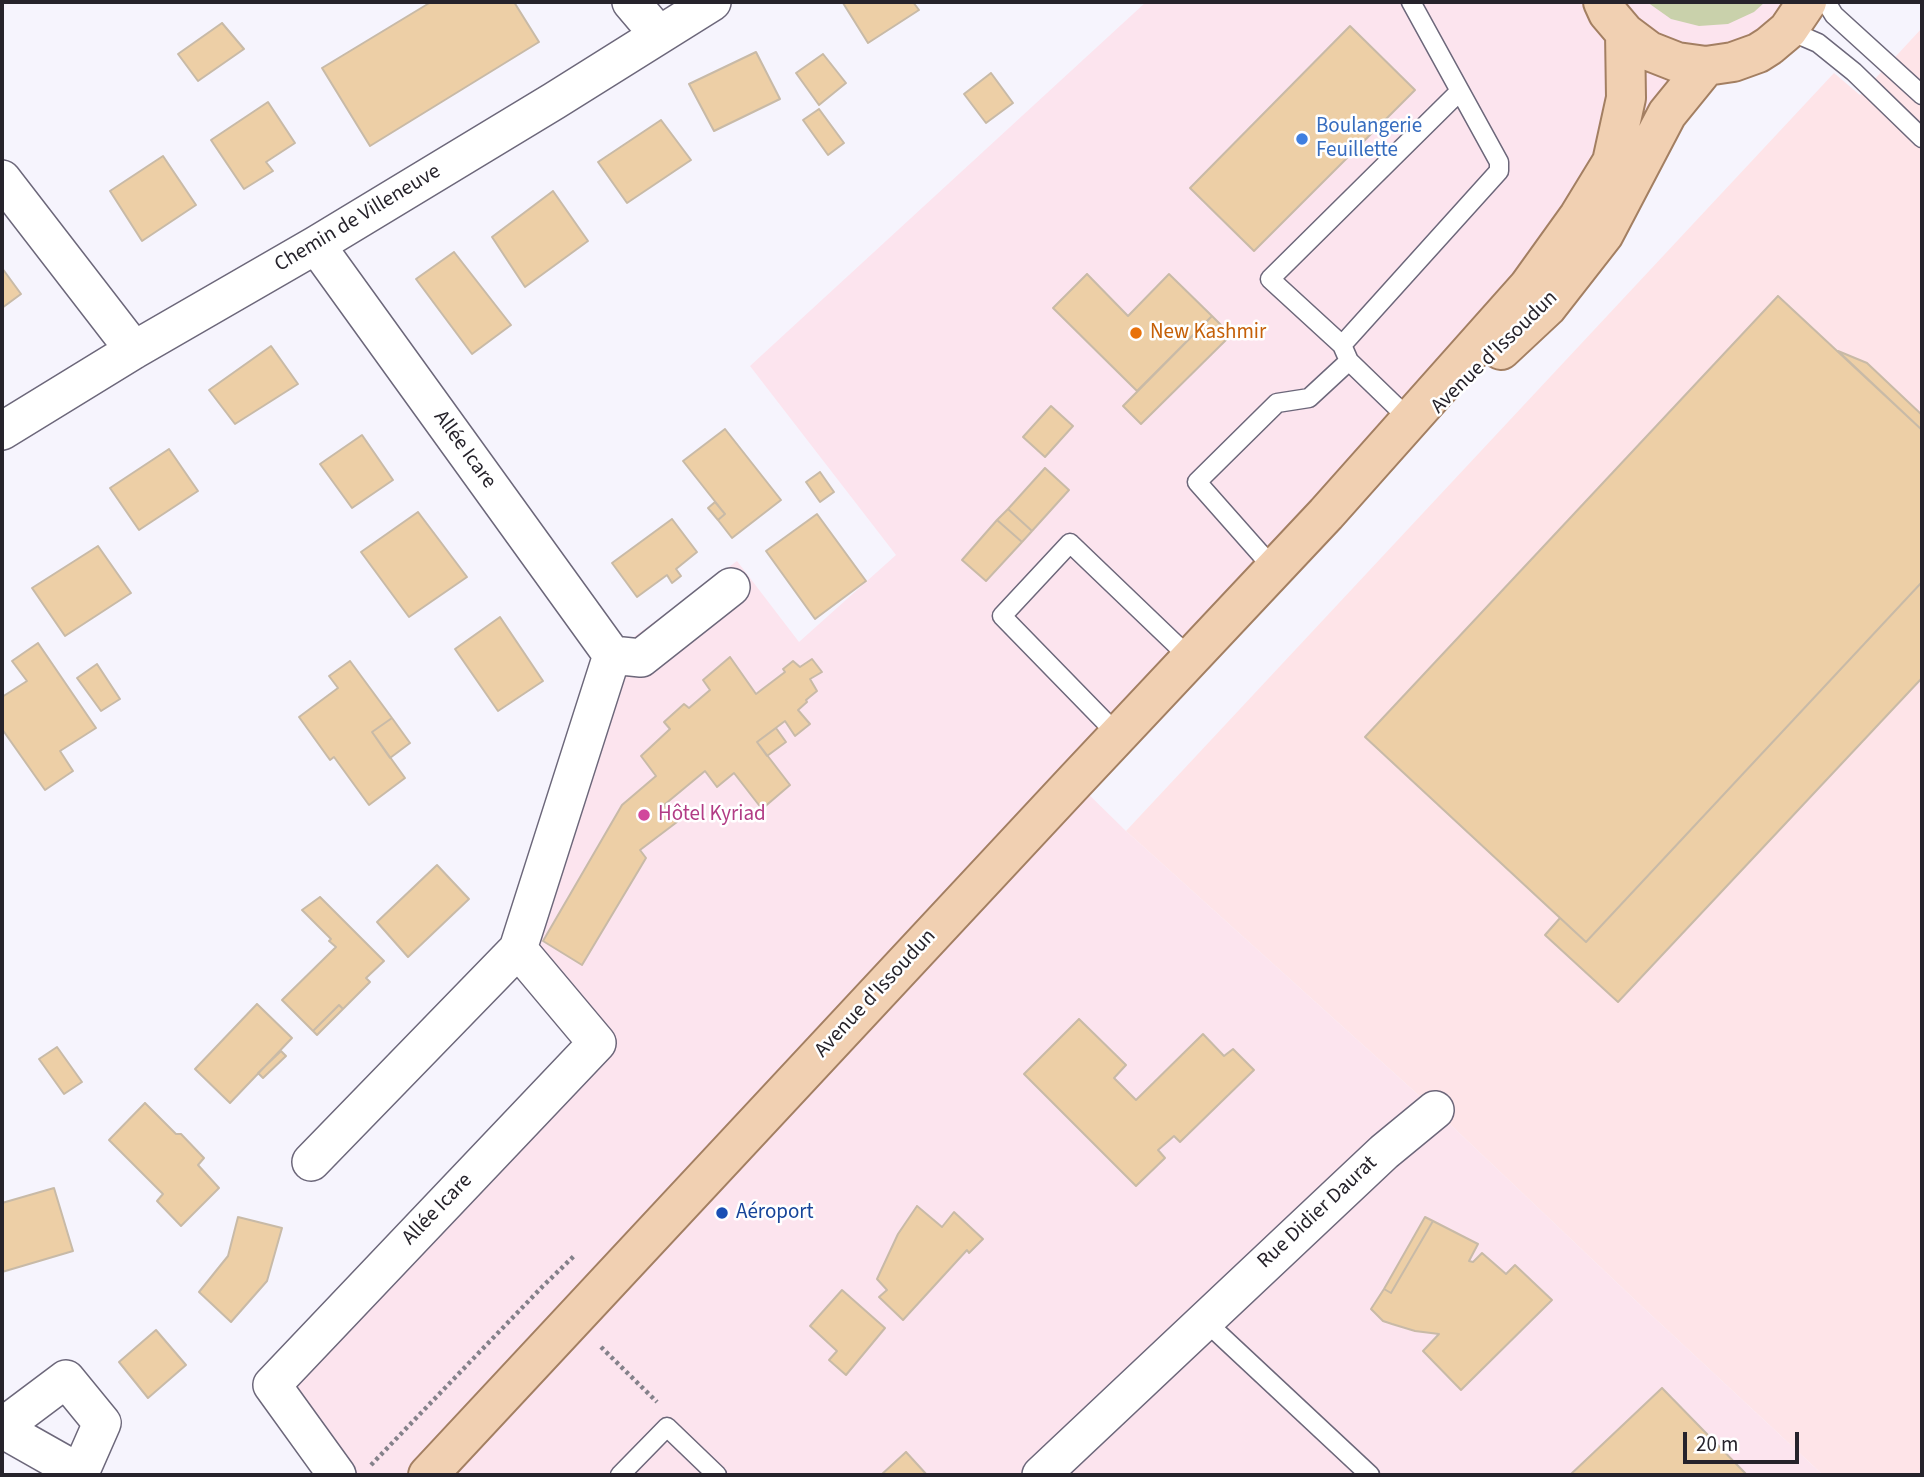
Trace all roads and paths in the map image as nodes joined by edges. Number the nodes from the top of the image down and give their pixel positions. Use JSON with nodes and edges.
{"nodes":[{"id":1,"x":631,"y":2,"type":"edge"},
{"id":2,"x":712,"y":2,"type":"edge"},
{"id":3,"x":1411,"y":2,"type":"edge"},
{"id":4,"x":1603,"y":2,"type":"edge"},
{"id":5,"x":1826,"y":2,"type":"edge"},
{"id":6,"x":1798,"y":16,"type":"edge"},
{"id":7,"x":1625,"y":33,"type":"junction"},
{"id":8,"x":659,"y":36,"type":"junction"},
{"id":9,"x":1706,"y":66,"type":"junction"},
{"id":10,"x":1460,"y":92,"type":"junction"},
{"id":11,"x":1922,"y":94,"type":"edge"},
{"id":12,"x":1922,"y":138,"type":"edge"},
{"id":13,"x":2,"y":179,"type":"edge"},
{"id":14,"x":316,"y":245,"type":"junction"},
{"id":15,"x":134,"y":350,"type":"junction"},
{"id":16,"x":1346,"y":353,"type":"junction"},
{"id":17,"x":1410,"y":421,"type":"junction"},
{"id":18,"x":2,"y":431,"type":"edge"},
{"id":19,"x":1326,"y":514,"type":"junction"},
{"id":20,"x":1274,"y":569,"type":"junction"},
{"id":21,"x":731,"y":587,"type":"dead end"},
{"id":22,"x":612,"y":655,"type":"junction"},
{"id":23,"x":1190,"y":658,"type":"junction"},
{"id":24,"x":1118,"y":735,"type":"junction"},
{"id":25,"x":518,"y":949,"type":"junction"},
{"id":26,"x":1435,"y":1110,"type":"dead end"},
{"id":27,"x":311,"y":1162,"type":"dead end"},
{"id":28,"x":579,"y":1251,"type":"dead end"},
{"id":29,"x":573,"y":1319,"type":"junction"},
{"id":30,"x":1204,"y":1320,"type":"junction"},
{"id":31,"x":667,"y":1427,"type":"junction"},
{"id":32,"x":354,"y":1470,"type":"edge"},
{"id":33,"x":428,"y":1475,"type":"edge"},
{"id":34,"x":620,"y":1475,"type":"edge"},
{"id":35,"x":717,"y":1475,"type":"edge"},
{"id":36,"x":1041,"y":1475,"type":"edge"},
{"id":37,"x":1370,"y":1475,"type":"edge"}],
"edges":[{"from":1,"to":8,"type":"street"},
{"from":2,"to":8,"type":"street","name":"Chemin de Villeneuve"},
{"from":3,"to":10,"type":"lane"},
{"from":4,"to":7,"type":"main road"},
{"from":5,"to":11,"type":"lane"},
{"from":6,"to":9,"type":"main road"},
{"from":6,"to":12,"type":"lane"},
{"from":7,"to":9,"type":"main road"},
{"from":7,"to":17,"type":"main road","name":"Avenue d'Issoudun"},
{"from":8,"to":14,"type":"street","name":"Chemin de Villeneuve"},
{"from":9,"to":19,"type":"main road","name":"Avenue d'Issoudun"},
{"from":10,"to":16,"type":"lane"},
{"from":10,"to":16,"type":"lane"},
{"from":13,"to":15,"type":"street"},
{"from":14,"to":15,"type":"street","name":"Chemin de Villeneuve"},
{"from":14,"to":22,"type":"street","name":"Allée Icare"},
{"from":15,"to":18,"type":"street","name":"Chemin de Villeneuve"},
{"from":16,"to":17,"type":"lane"},
{"from":16,"to":20,"type":"lane"},
{"from":17,"to":19,"type":"main road","name":"Avenue d'Issoudun"},
{"from":19,"to":20,"type":"main road","name":"Avenue d'Issoudun"},
{"from":20,"to":23,"type":"main road","name":"Avenue d'Issoudun"},
{"from":21,"to":22,"type":"street"},
{"from":22,"to":25,"type":"street"},
{"from":23,"to":24,"type":"main road","name":"Avenue d'Issoudun"},
{"from":23,"to":24,"type":"lane"},
{"from":24,"to":29,"type":"main road","name":"Avenue d'Issoudun"},
{"from":25,"to":27,"type":"street"},
{"from":25,"to":32,"type":"street","name":"Allée Icare"},
{"from":26,"to":30,"type":"street","name":"Rue Didier Daurat"},
{"from":28,"to":32,"type":"path"},
{"from":29,"to":31,"type":"path"},
{"from":29,"to":33,"type":"main road","name":"Avenue d'Issoudun"},
{"from":30,"to":36,"type":"street","name":"Rue Didier Daurat"},
{"from":30,"to":37,"type":"lane"},
{"from":31,"to":34,"type":"lane"},
{"from":31,"to":35,"type":"lane"}]}
